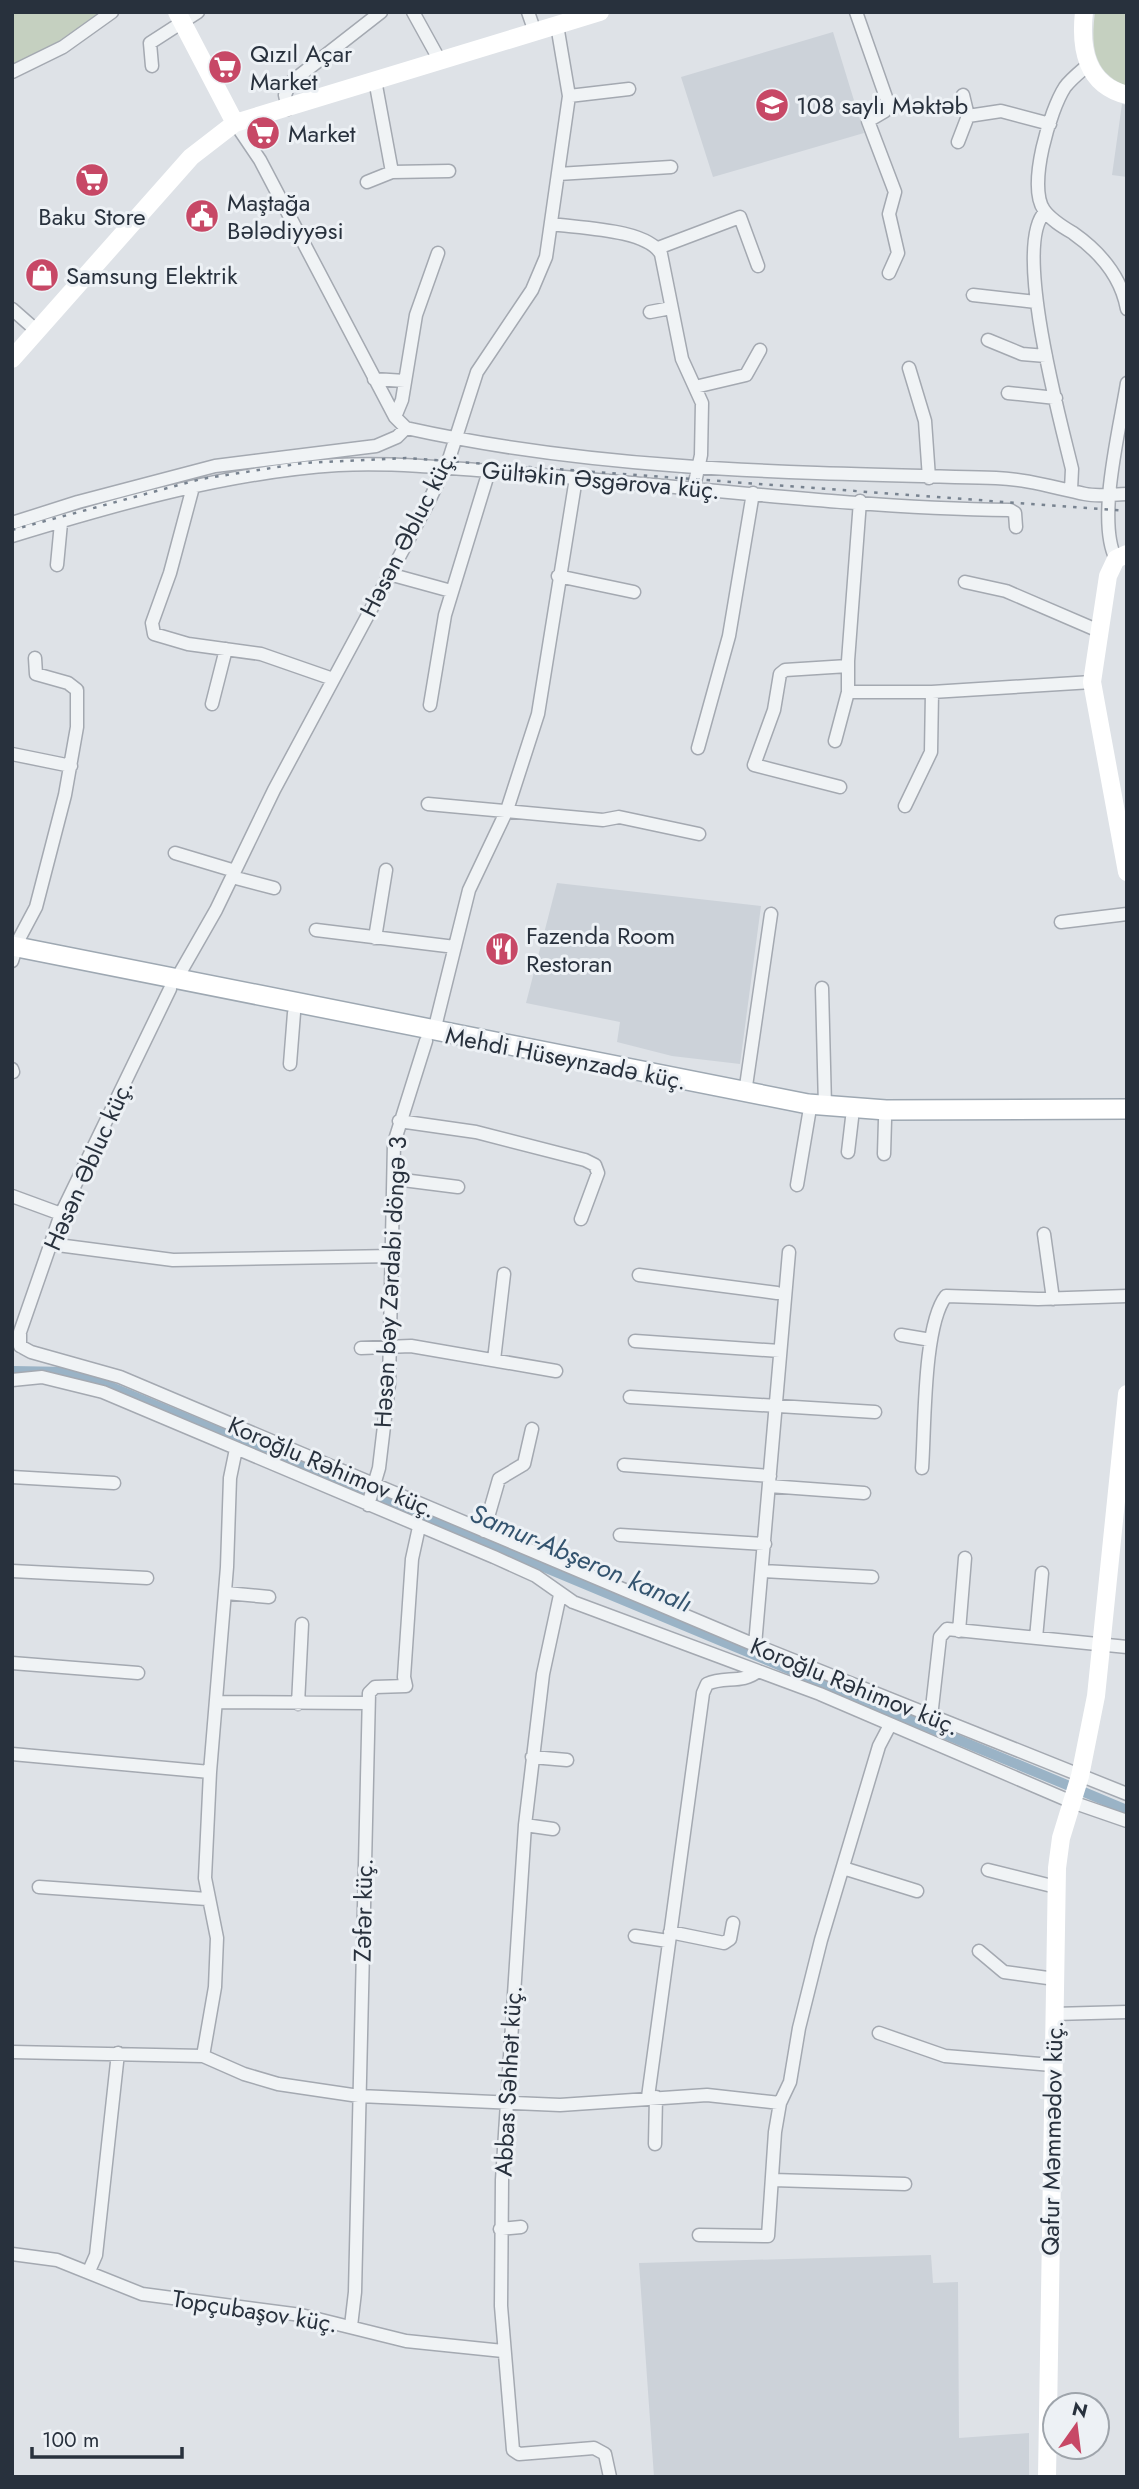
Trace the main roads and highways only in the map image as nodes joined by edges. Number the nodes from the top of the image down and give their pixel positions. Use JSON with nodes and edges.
{"nodes":[{"id":1,"x":13,"y":953,"type":"edge"},
{"id":2,"x":173,"y":984,"type":"junction"},
{"id":3,"x":430,"y":1036,"type":"junction"},
{"id":4,"x":1127,"y":1108,"type":"edge"},
{"id":5,"x":817,"y":1110,"type":"junction"},
{"id":6,"x":1127,"y":1118,"type":"edge"}],
"edges":[{"from":1,"to":2,"type":"main road","name":"Mehdi Hüseynzadə küç."},
{"from":2,"to":3,"type":"main road","name":"Mehdi Hüseynzadə küç."},
{"from":2,"to":3,"type":"main road","name":"Mehdi Hüseynzadə küç."},
{"from":3,"to":5,"type":"main road","name":"Mehdi Hüseynzadə küç."},
{"from":3,"to":5,"type":"main road","name":"Mehdi Hüseynzadə küç."},
{"from":4,"to":5,"type":"main road","name":"Mehdi Hüseynzadə küç."},
{"from":5,"to":6,"type":"main road","name":"Mehdi Hüseynzadə küç."}]}
